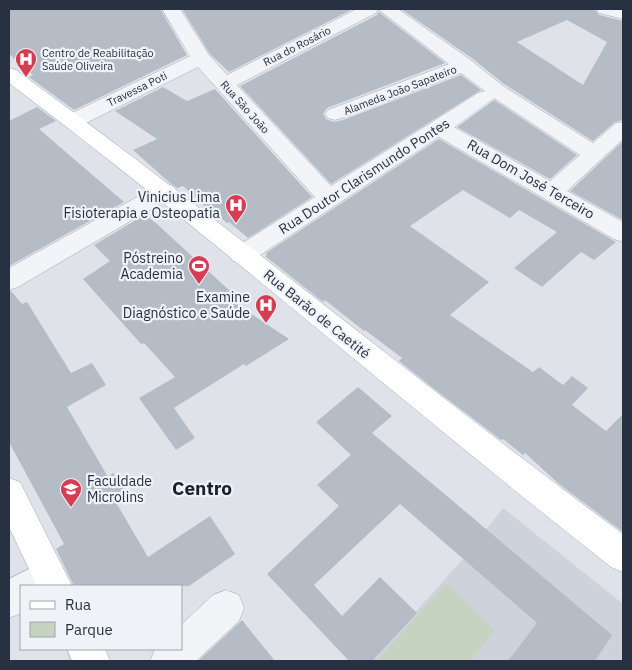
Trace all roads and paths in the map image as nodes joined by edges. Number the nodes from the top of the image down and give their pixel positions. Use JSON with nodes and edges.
{"nodes":[{"id":1,"x":171,"y":9,"type":"edge"},
{"id":2,"x":370,"y":9,"type":"edge"},
{"id":3,"x":387,"y":9,"type":"edge"},
{"id":4,"x":605,"y":9,"type":"edge"},
{"id":5,"x":623,"y":14,"type":"edge"},
{"id":6,"x":201,"y":58,"type":"junction"},
{"id":7,"x":464,"y":65,"type":"junction"},
{"id":8,"x":9,"y":74,"type":"edge"},
{"id":9,"x":224,"y":84,"type":"junction"},
{"id":10,"x":486,"y":97,"type":"dead end"},
{"id":11,"x":335,"y":114,"type":"dead end"},
{"id":12,"x":73,"y":121,"type":"junction"},
{"id":13,"x":438,"y":127,"type":"junction"},
{"id":14,"x":623,"y":128,"type":"edge"},
{"id":15,"x":594,"y":154,"type":"junction"},
{"id":16,"x":166,"y":191,"type":"junction"},
{"id":17,"x":553,"y":191,"type":"junction"},
{"id":18,"x":329,"y":198,"type":"junction"},
{"id":19,"x":623,"y":232,"type":"edge"},
{"id":20,"x":242,"y":254,"type":"junction"},
{"id":21,"x":9,"y":280,"type":"edge"},
{"id":22,"x":9,"y":493,"type":"edge"},
{"id":23,"x":623,"y":555,"type":"edge"},
{"id":24,"x":39,"y":585,"type":"edge"},
{"id":25,"x":226,"y":608,"type":"dead end"},
{"id":26,"x":182,"y":649,"type":"edge"},
{"id":27,"x":181,"y":650,"type":"edge"},
{"id":28,"x":169,"y":661,"type":"edge"}],
"edges":[{"from":1,"to":6,"type":"street","name":"Rua São João"},
{"from":2,"to":9,"type":"street","name":"Rua do Rosário"},
{"from":3,"to":7,"type":"street"},
{"from":4,"to":5,"type":"street"},
{"from":6,"to":9,"type":"street","name":"Rua São João"},
{"from":6,"to":12,"type":"street","name":"Travessa Poti"},
{"from":7,"to":11,"type":"street","name":"Alameda João Sapateiro"},
{"from":7,"to":15,"type":"street"},
{"from":8,"to":12,"type":"main road","name":"Rua Barão de Caetité"},
{"from":9,"to":18,"type":"street","name":"Rua São João"},
{"from":10,"to":13,"type":"street","name":"Rua Doutor Clarismundo Pontes"},
{"from":12,"to":16,"type":"main road","name":"Rua Barão de Caetité"},
{"from":13,"to":17,"type":"street","name":"Rua Dom José Terceiro"},
{"from":13,"to":18,"type":"street","name":"Rua Doutor Clarismundo Pontes"},
{"from":14,"to":15,"type":"street"},
{"from":15,"to":17,"type":"street"},
{"from":16,"to":20,"type":"main road","name":"Rua Barão de Caetité"},
{"from":16,"to":21,"type":"street"},
{"from":17,"to":19,"type":"street","name":"Rua Dom José Terceiro"},
{"from":18,"to":20,"type":"street","name":"Rua Doutor Clarismundo Pontes"},
{"from":20,"to":23,"type":"main road","name":"Rua Barão de Caetité"},
{"from":22,"to":24,"type":"main road"},
{"from":25,"to":26,"type":"street"},
{"from":27,"to":28,"type":"street"}]}
